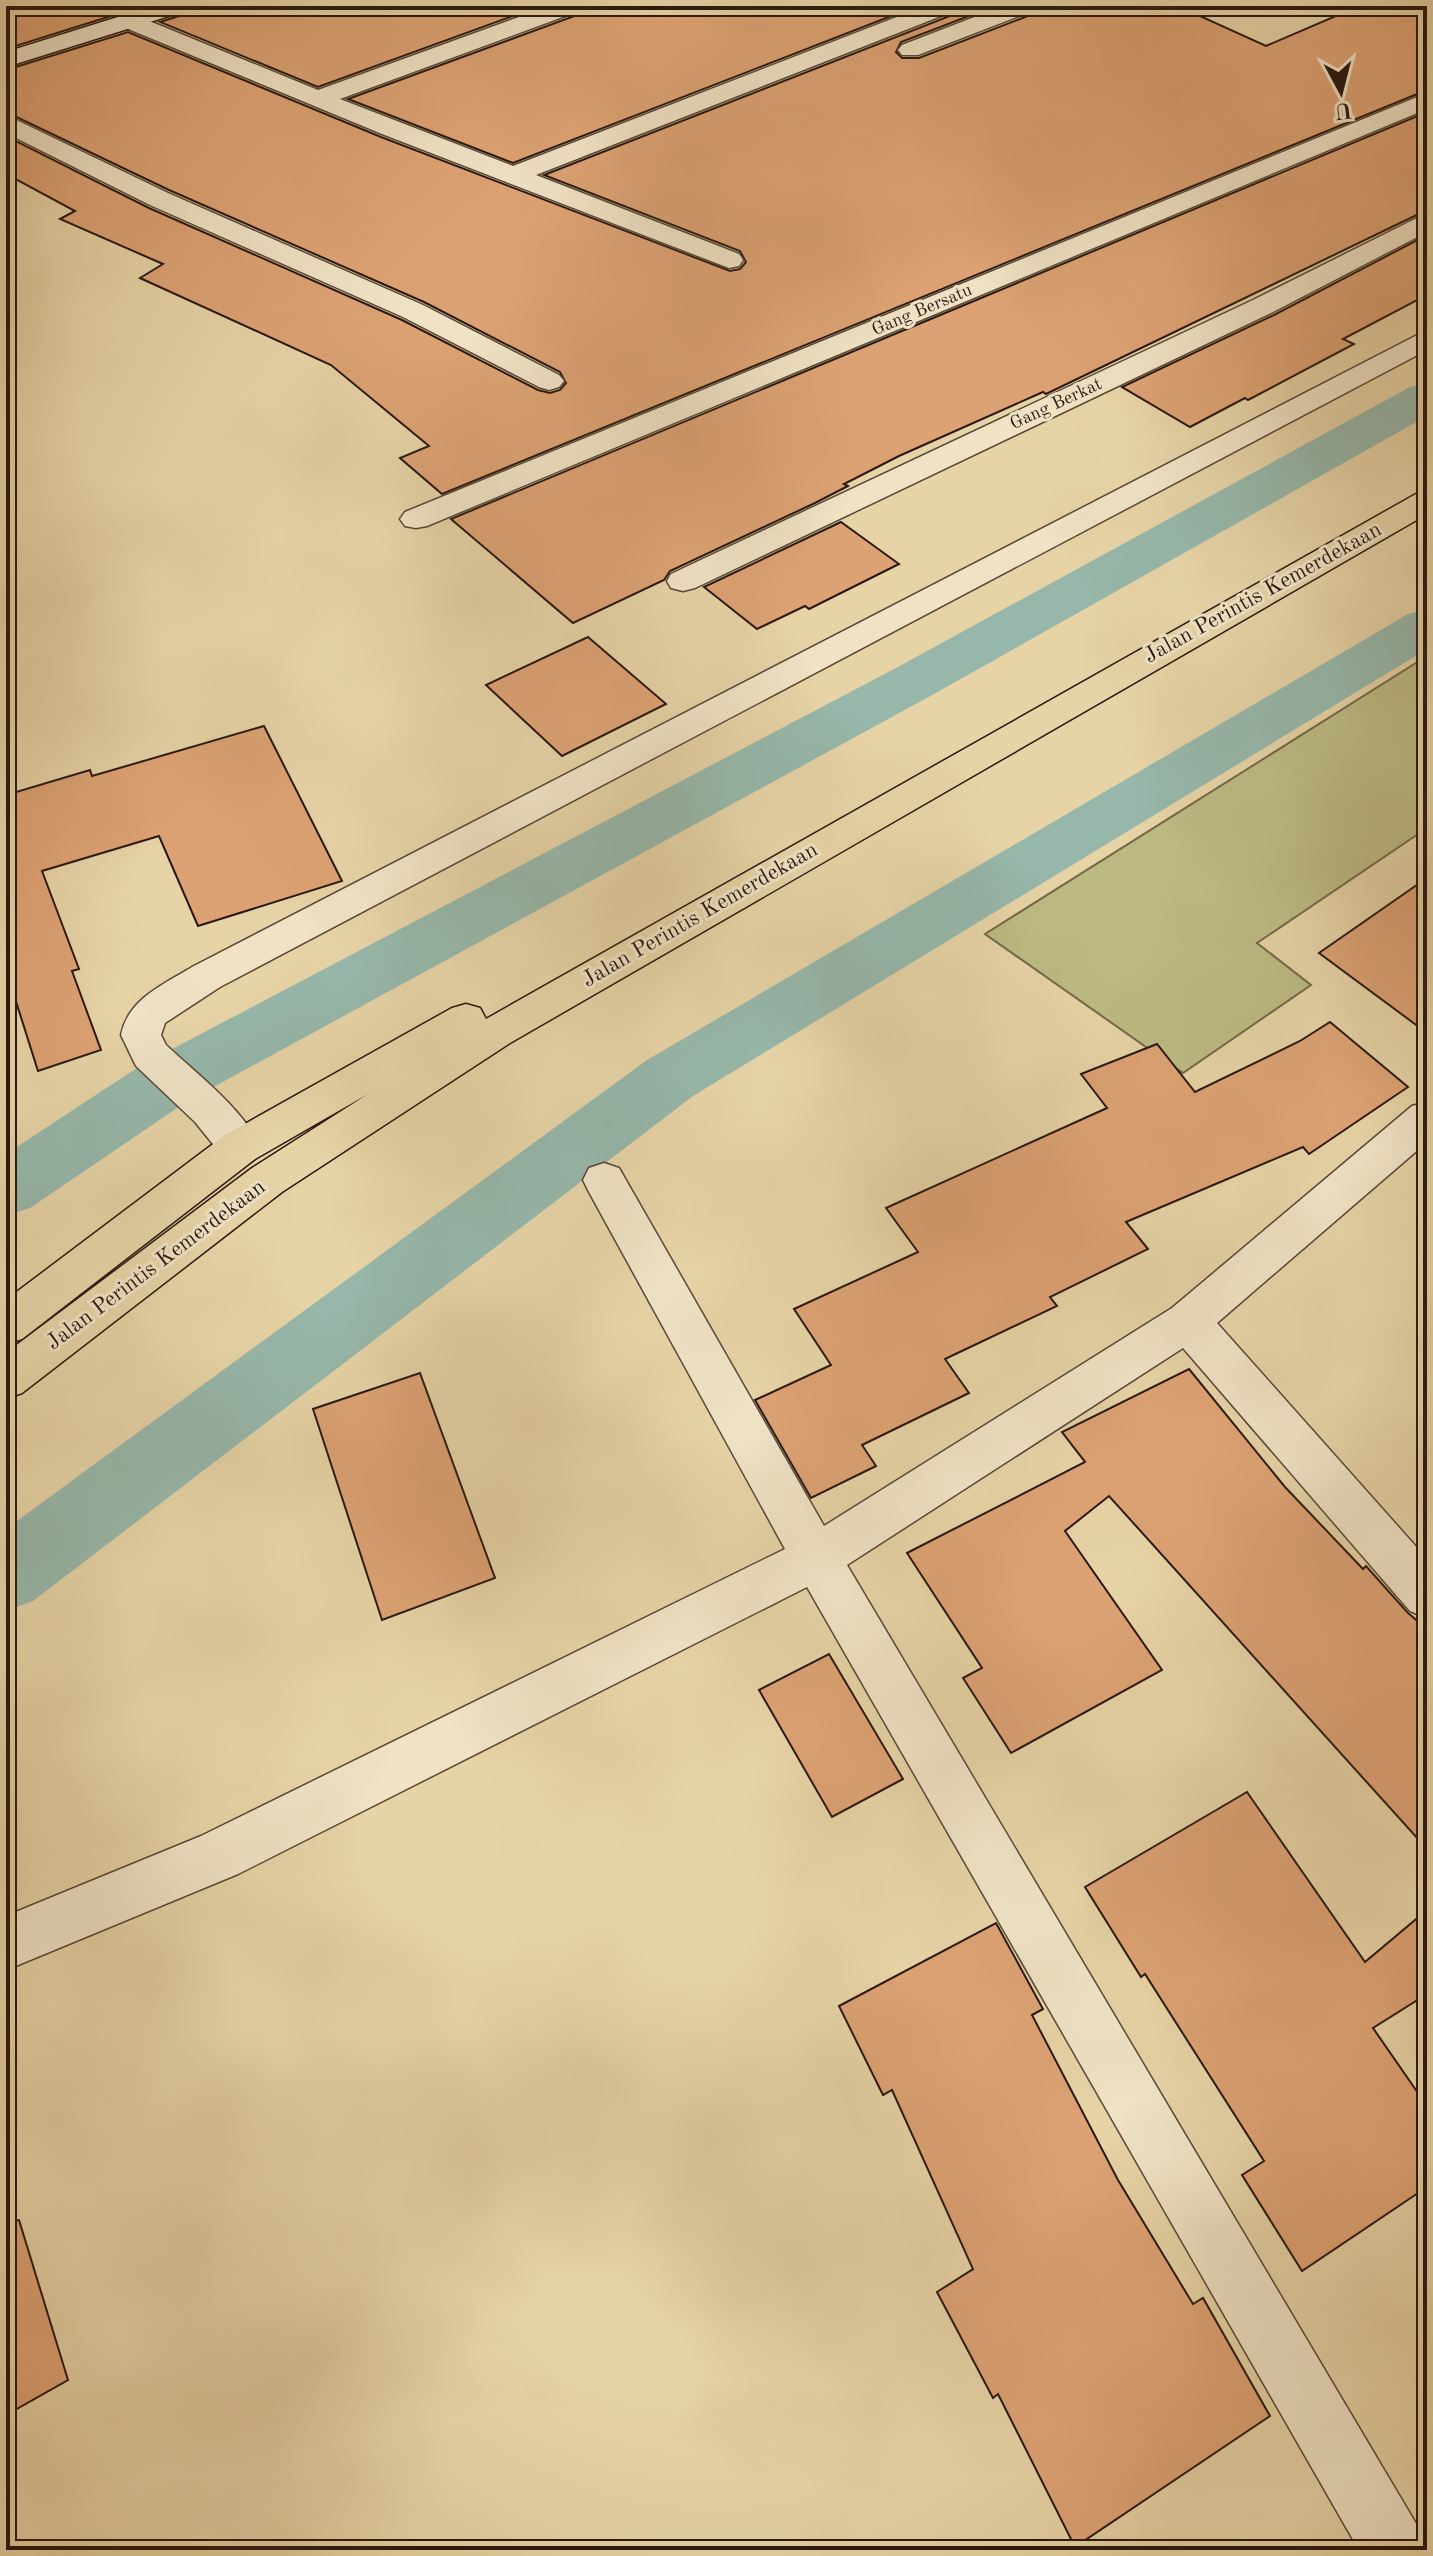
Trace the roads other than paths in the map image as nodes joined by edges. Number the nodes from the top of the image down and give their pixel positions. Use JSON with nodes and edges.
{"nodes":[{"id":1,"x":177,"y":6,"type":"edge"},
{"id":2,"x":571,"y":6,"type":"edge"},
{"id":3,"x":946,"y":6,"type":"edge"},
{"id":4,"x":1024,"y":6,"type":"edge"},
{"id":5,"x":129,"y":21,"type":"junction"},
{"id":6,"x":890,"y":58,"type":"dead end"},
{"id":7,"x":6,"y":60,"type":"edge"},
{"id":8,"x":317,"y":99,"type":"junction"},
{"id":9,"x":1427,"y":100,"type":"edge"},
{"id":10,"x":6,"y":123,"type":"edge"},
{"id":11,"x":513,"y":175,"type":"junction"},
{"id":12,"x":1427,"y":221,"type":"edge"},
{"id":13,"x":729,"y":260,"type":"dead end"},
{"id":14,"x":1427,"y":339,"type":"edge"},
{"id":15,"x":549,"y":381,"type":"dead end"},
{"id":16,"x":1427,"y":470,"type":"edge"},
{"id":17,"x":1427,"y":501,"type":"edge"},
{"id":18,"x":416,"y":519,"type":"dead end"},
{"id":19,"x":683,"y":581,"type":"dead end"},
{"id":20,"x":1427,"y":1118,"type":"edge"},
{"id":21,"x":240,"y":1147,"type":"junction"},
{"id":22,"x":604,"y":1180,"type":"dead end"},
{"id":23,"x":1188,"y":1321,"type":"junction"},
{"id":24,"x":6,"y":1325,"type":"edge"},
{"id":25,"x":6,"y":1379,"type":"edge"},
{"id":26,"x":816,"y":1558,"type":"junction"},
{"id":27,"x":1427,"y":1595,"type":"edge"},
{"id":28,"x":6,"y":1943,"type":"edge"},
{"id":29,"x":1395,"y":2550,"type":"edge"}],
"edges":[{"from":1,"to":5,"type":"street"},
{"from":2,"to":8,"type":"street"},
{"from":3,"to":11,"type":"street"},
{"from":4,"to":6,"type":"street"},
{"from":5,"to":7,"type":"street"},
{"from":5,"to":8,"type":"street"},
{"from":8,"to":11,"type":"street"},
{"from":9,"to":18,"type":"street","name":"Gang Bersatu"},
{"from":10,"to":15,"type":"street"},
{"from":11,"to":13,"type":"street"},
{"from":12,"to":19,"type":"street","name":"Gang Berkat"},
{"from":14,"to":21,"type":"street"},
{"from":16,"to":21,"type":"highway","name":"Jalan Perintis Kemerdekaan"},
{"from":17,"to":25,"type":"highway","name":"Jalan Perintis Kemerdekaan"},
{"from":20,"to":23,"type":"street"},
{"from":21,"to":24,"type":"highway","name":"Jalan Perintis Kemerdekaan"},
{"from":22,"to":26,"type":"street"},
{"from":23,"to":26,"type":"street"},
{"from":23,"to":27,"type":"street"},
{"from":26,"to":28,"type":"street"},
{"from":26,"to":29,"type":"street"}]}
